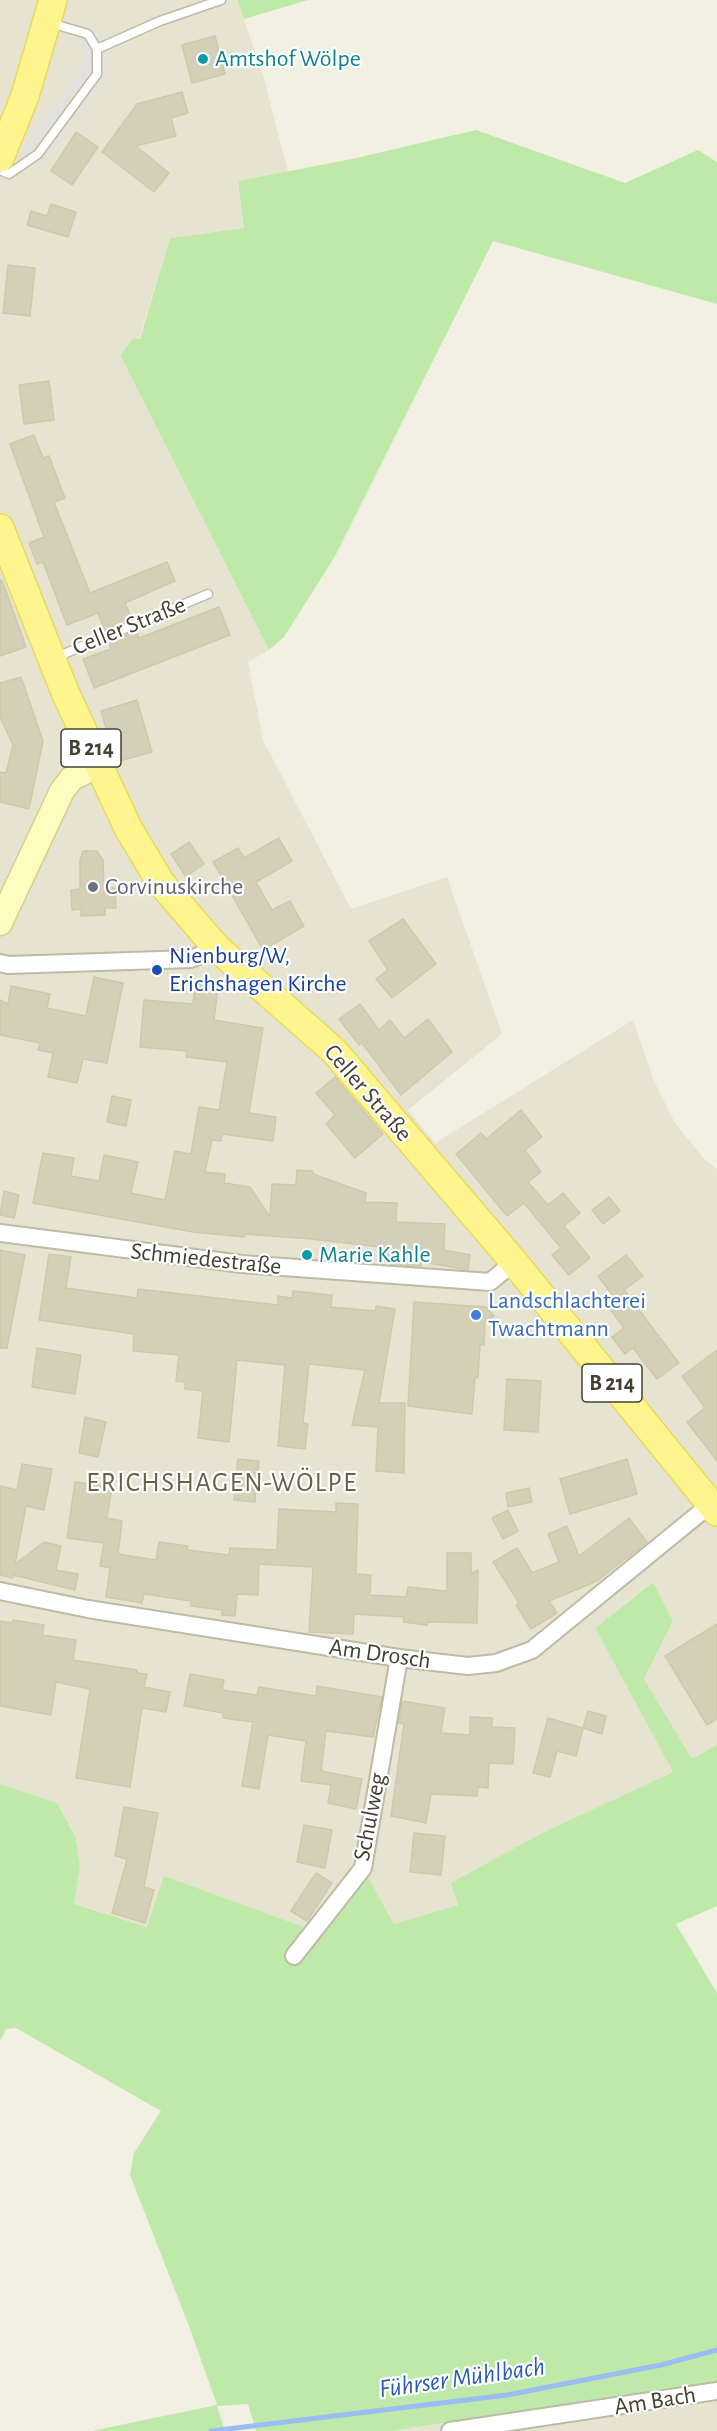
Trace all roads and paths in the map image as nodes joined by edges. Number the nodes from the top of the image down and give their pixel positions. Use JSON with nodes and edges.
{"nodes":[{"id":1,"x":220,"y":0,"type":"edge"},
{"id":2,"x":50,"y":11,"type":"edge"},
{"id":3,"x":97,"y":49,"type":"junction"},
{"id":4,"x":0,"y":158,"type":"edge"},
{"id":5,"x":0,"y":170,"type":"edge"},
{"id":6,"x":0,"y":528,"type":"edge"},
{"id":7,"x":208,"y":594,"type":"dead end"},
{"id":8,"x":51,"y":660,"type":"junction"},
{"id":9,"x":99,"y":765,"type":"junction"},
{"id":10,"x":0,"y":923,"type":"edge"},
{"id":11,"x":217,"y":948,"type":"junction"},
{"id":12,"x":0,"y":963,"type":"edge"},
{"id":13,"x":0,"y":1233,"type":"edge"},
{"id":14,"x":514,"y":1262,"type":"junction"},
{"id":15,"x":715,"y":1505,"type":"edge"},
{"id":16,"x":0,"y":1591,"type":"edge"},
{"id":17,"x":399,"y":1658,"type":"junction"},
{"id":18,"x":294,"y":1956,"type":"dead end"},
{"id":19,"x":717,"y":2391,"type":"edge"},
{"id":20,"x":535,"y":2425,"type":"edge"},
{"id":21,"x":450,"y":2431,"type":"edge"}],
"edges":[{"from":1,"to":3,"type":"lane"},
{"from":2,"to":3,"type":"lane"},
{"from":2,"to":4,"type":"main road"},
{"from":3,"to":5,"type":"lane"},
{"from":6,"to":8,"type":"main road","name":"Celler Straße","number":"B 214"},
{"from":7,"to":8,"type":"lane","name":"Celler Straße"},
{"from":8,"to":9,"type":"main road","name":"Celler Straße","number":"B 214"},
{"from":9,"to":10,"type":"street"},
{"from":9,"to":11,"type":"main road","name":"Celler Straße","number":"B 214"},
{"from":11,"to":12,"type":"street"},
{"from":11,"to":14,"type":"main road","name":"Celler Straße","number":"B 214"},
{"from":13,"to":14,"type":"street","name":"Schmiedestraße"},
{"from":14,"to":15,"type":"main road","name":"Celler Straße","number":"B 214"},
{"from":15,"to":17,"type":"street","name":"Am Drosch"},
{"from":16,"to":17,"type":"street","name":"Am Drosch"},
{"from":17,"to":18,"type":"street","name":"Schulweg"},
{"from":19,"to":20,"type":"street","name":"Am Bach"},
{"from":20,"to":21,"type":"street","name":"Am Bach"}]}
